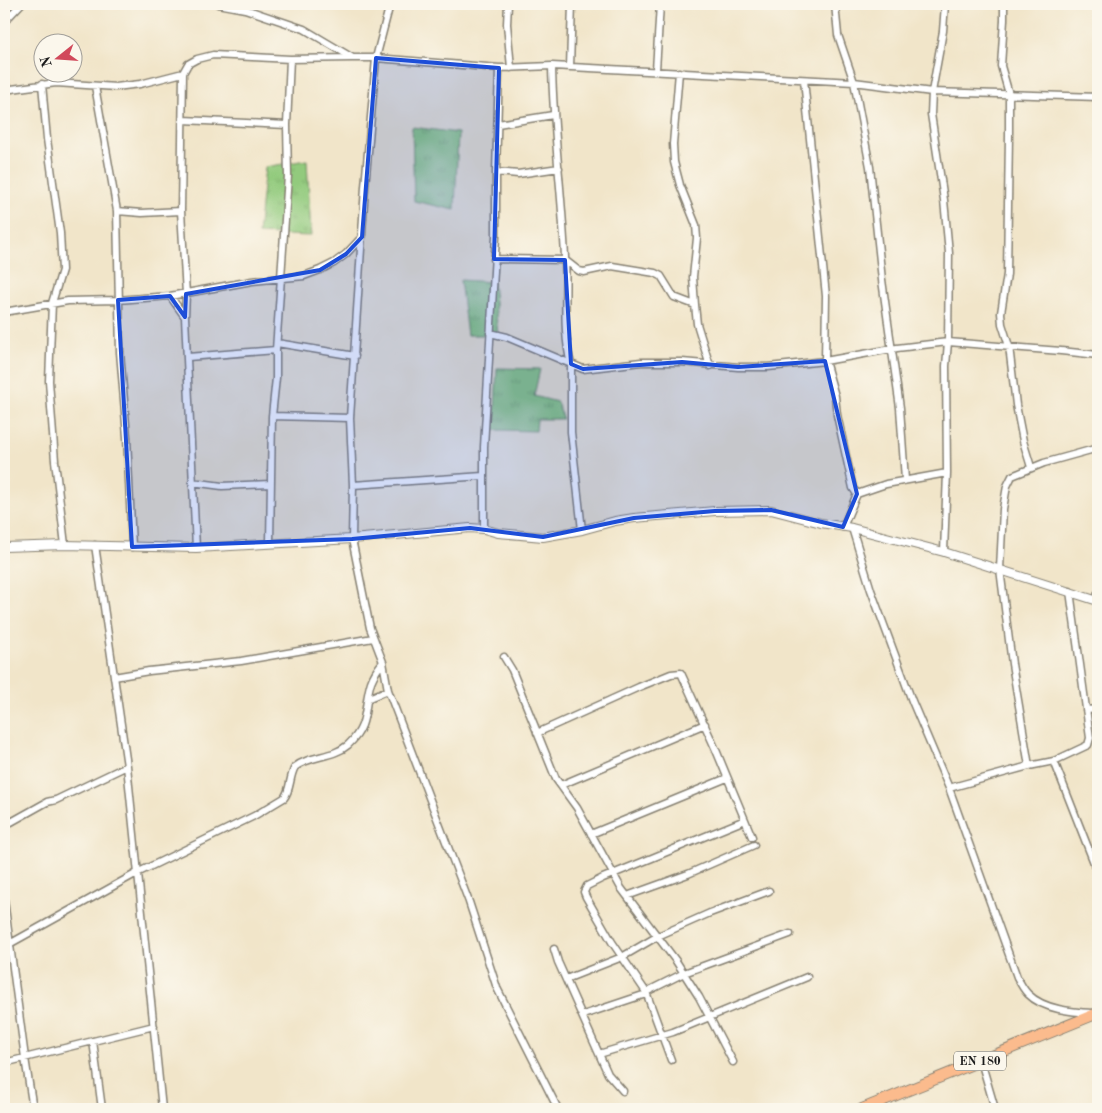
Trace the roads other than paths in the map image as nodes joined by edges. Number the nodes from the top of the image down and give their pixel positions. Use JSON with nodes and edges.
{"nodes":[{"id":1,"x":21,"y":4,"type":"edge"},
{"id":2,"x":218,"y":4,"type":"edge"},
{"id":3,"x":390,"y":4,"type":"edge"},
{"id":4,"x":508,"y":4,"type":"edge"},
{"id":5,"x":572,"y":4,"type":"edge"},
{"id":6,"x":660,"y":4,"type":"edge"},
{"id":7,"x":834,"y":4,"type":"edge"},
{"id":8,"x":945,"y":4,"type":"edge"},
{"id":9,"x":1004,"y":4,"type":"edge"},
{"id":10,"x":246,"y":6,"type":"edge"},
{"id":11,"x":4,"y":22,"type":"edge"},
{"id":12,"x":353,"y":58,"type":"junction"},
{"id":13,"x":376,"y":58,"type":"junction"},
{"id":14,"x":290,"y":59,"type":"junction"},
{"id":15,"x":552,"y":66,"type":"junction"},
{"id":16,"x":570,"y":67,"type":"junction"},
{"id":17,"x":499,"y":68,"type":"junction"},
{"id":18,"x":511,"y":68,"type":"junction"},
{"id":19,"x":656,"y":70,"type":"junction"},
{"id":20,"x":679,"y":72,"type":"junction"},
{"id":21,"x":183,"y":74,"type":"junction"},
{"id":22,"x":804,"y":80,"type":"junction"},
{"id":23,"x":854,"y":82,"type":"junction"},
{"id":24,"x":42,"y":84,"type":"junction"},
{"id":25,"x":95,"y":86,"type":"junction"},
{"id":26,"x":4,"y":90,"type":"edge"},
{"id":27,"x":932,"y":92,"type":"junction"},
{"id":28,"x":1009,"y":94,"type":"junction"},
{"id":29,"x":1098,"y":97,"type":"edge"},
{"id":30,"x":553,"y":115,"type":"junction"},
{"id":31,"x":183,"y":120,"type":"junction"},
{"id":32,"x":498,"y":124,"type":"junction"},
{"id":33,"x":287,"y":125,"type":"junction"},
{"id":34,"x":559,"y":168,"type":"junction"},
{"id":35,"x":496,"y":172,"type":"junction"},
{"id":36,"x":117,"y":211,"type":"junction"},
{"id":37,"x":181,"y":211,"type":"junction"},
{"id":38,"x":362,"y":237,"type":"junction"},
{"id":39,"x":494,"y":259,"type":"junction"},
{"id":40,"x":565,"y":260,"type":"junction"},
{"id":41,"x":281,"y":277,"type":"junction"},
{"id":42,"x":186,"y":294,"type":"junction"},
{"id":43,"x":170,"y":296,"type":"junction"},
{"id":44,"x":118,"y":300,"type":"junction"},
{"id":45,"x":52,"y":303,"type":"junction"},
{"id":46,"x":694,"y":304,"type":"junction"},
{"id":47,"x":4,"y":312,"type":"edge"},
{"id":48,"x":185,"y":316,"type":"junction"},
{"id":49,"x":490,"y":333,"type":"junction"},
{"id":50,"x":277,"y":342,"type":"junction"},
{"id":51,"x":948,"y":342,"type":"junction"},
{"id":52,"x":1009,"y":346,"type":"junction"},
{"id":53,"x":276,"y":350,"type":"junction"},
{"id":54,"x":892,"y":350,"type":"junction"},
{"id":55,"x":1098,"y":355,"type":"edge"},
{"id":56,"x":355,"y":356,"type":"junction"},
{"id":57,"x":188,"y":357,"type":"junction"},
{"id":58,"x":825,"y":361,"type":"junction"},
{"id":59,"x":571,"y":364,"type":"junction"},
{"id":60,"x":710,"y":366,"type":"junction"},
{"id":61,"x":272,"y":416,"type":"junction"},
{"id":62,"x":350,"y":418,"type":"junction"},
{"id":63,"x":1098,"y":448,"type":"edge"},
{"id":64,"x":1031,"y":467,"type":"junction"},
{"id":65,"x":947,"y":473,"type":"junction"},
{"id":66,"x":483,"y":476,"type":"junction"},
{"id":67,"x":905,"y":480,"type":"junction"},
{"id":68,"x":192,"y":482,"type":"junction"},
{"id":69,"x":270,"y":484,"type":"junction"},
{"id":70,"x":353,"y":485,"type":"junction"},
{"id":71,"x":857,"y":494,"type":"junction"},
{"id":72,"x":843,"y":527,"type":"junction"},
{"id":73,"x":852,"y":528,"type":"junction"},
{"id":74,"x":484,"y":529,"type":"junction"},
{"id":75,"x":582,"y":530,"type":"junction"},
{"id":76,"x":352,"y":539,"type":"junction"},
{"id":77,"x":270,"y":543,"type":"junction"},
{"id":78,"x":65,"y":545,"type":"junction"},
{"id":79,"x":95,"y":545,"type":"junction"},
{"id":80,"x":4,"y":547,"type":"edge"},
{"id":81,"x":132,"y":547,"type":"junction"},
{"id":82,"x":196,"y":548,"type":"junction"},
{"id":83,"x":944,"y":552,"type":"junction"},
{"id":84,"x":1000,"y":569,"type":"junction"},
{"id":85,"x":1070,"y":591,"type":"junction"},
{"id":86,"x":1098,"y":598,"type":"edge"},
{"id":87,"x":373,"y":638,"type":"junction"},
{"id":88,"x":504,"y":657,"type":"dead end"},
{"id":89,"x":382,"y":662,"type":"junction"},
{"id":90,"x":114,"y":677,"type":"junction"},
{"id":91,"x":388,"y":690,"type":"junction"},
{"id":92,"x":369,"y":698,"type":"junction"},
{"id":93,"x":1098,"y":709,"type":"edge"},
{"id":94,"x":1086,"y":710,"type":"junction"},
{"id":95,"x":705,"y":724,"type":"junction"},
{"id":96,"x":537,"y":734,"type":"junction"},
{"id":97,"x":1054,"y":761,"type":"junction"},
{"id":98,"x":127,"y":766,"type":"junction"},
{"id":99,"x":1029,"y":766,"type":"junction"},
{"id":100,"x":727,"y":778,"type":"junction"},
{"id":101,"x":561,"y":785,"type":"junction"},
{"id":102,"x":949,"y":788,"type":"junction"},
{"id":103,"x":745,"y":820,"type":"junction"},
{"id":104,"x":4,"y":826,"type":"edge"},
{"id":105,"x":591,"y":834,"type":"junction"},
{"id":106,"x":752,"y":837,"type":"dead end"},
{"id":107,"x":754,"y":845,"type":"dead end"},
{"id":108,"x":137,"y":873,"type":"junction"},
{"id":109,"x":1098,"y":873,"type":"edge"},
{"id":110,"x":614,"y":875,"type":"junction"},
{"id":111,"x":769,"y":891,"type":"dead end"},
{"id":112,"x":627,"y":896,"type":"junction"},
{"id":113,"x":4,"y":900,"type":"edge"},
{"id":114,"x":790,"y":934,"type":"dead end"},
{"id":115,"x":658,"y":936,"type":"junction"},
{"id":116,"x":7,"y":945,"type":"edge"},
{"id":117,"x":554,"y":949,"type":"dead end"},
{"id":118,"x":622,"y":957,"type":"junction"},
{"id":119,"x":684,"y":973,"type":"junction"},
{"id":120,"x":807,"y":977,"type":"dead end"},
{"id":121,"x":566,"y":978,"type":"junction"},
{"id":122,"x":646,"y":993,"type":"junction"},
{"id":123,"x":1098,"y":1014,"type":"edge"},
{"id":124,"x":583,"y":1015,"type":"junction"},
{"id":125,"x":710,"y":1018,"type":"junction"},
{"id":126,"x":154,"y":1026,"type":"junction"},
{"id":127,"x":661,"y":1036,"type":"junction"},
{"id":128,"x":93,"y":1041,"type":"junction"},
{"id":129,"x":600,"y":1054,"type":"junction"},
{"id":130,"x":25,"y":1058,"type":"junction"},
{"id":131,"x":671,"y":1060,"type":"dead end"},
{"id":132,"x":981,"y":1061,"type":"junction"},
{"id":133,"x":4,"y":1062,"type":"edge"},
{"id":134,"x":733,"y":1062,"type":"dead end"},
{"id":135,"x":623,"y":1091,"type":"dead end"},
{"id":136,"x":33,"y":1109,"type":"edge"},
{"id":137,"x":102,"y":1109,"type":"edge"},
{"id":138,"x":162,"y":1109,"type":"edge"},
{"id":139,"x":558,"y":1109,"type":"edge"},
{"id":140,"x":862,"y":1109,"type":"edge"},
{"id":141,"x":995,"y":1109,"type":"edge"}],
"edges":[{"from":1,"to":11,"type":"street"},
{"from":2,"to":10,"type":"street"},
{"from":3,"to":13,"type":"street"},
{"from":4,"to":18,"type":"street"},
{"from":5,"to":16,"type":"street"},
{"from":6,"to":19,"type":"street"},
{"from":7,"to":23,"type":"street"},
{"from":8,"to":27,"type":"street"},
{"from":9,"to":28,"type":"street"},
{"from":10,"to":12,"type":"street"},
{"from":12,"to":13,"type":"street"},
{"from":12,"to":14,"type":"street"},
{"from":13,"to":17,"type":"street"},
{"from":13,"to":38,"type":"street"},
{"from":14,"to":21,"type":"street"},
{"from":14,"to":33,"type":"street"},
{"from":15,"to":16,"type":"street"},
{"from":15,"to":18,"type":"street"},
{"from":15,"to":30,"type":"street"},
{"from":16,"to":19,"type":"street"},
{"from":17,"to":18,"type":"street"},
{"from":17,"to":32,"type":"street"},
{"from":19,"to":20,"type":"street"},
{"from":20,"to":22,"type":"street"},
{"from":20,"to":46,"type":"street"},
{"from":21,"to":25,"type":"street"},
{"from":21,"to":31,"type":"street"},
{"from":22,"to":23,"type":"street"},
{"from":22,"to":58,"type":"street"},
{"from":23,"to":27,"type":"street"},
{"from":23,"to":54,"type":"street"},
{"from":24,"to":25,"type":"street"},
{"from":24,"to":26,"type":"street"},
{"from":24,"to":45,"type":"street"},
{"from":25,"to":36,"type":"street"},
{"from":27,"to":28,"type":"street"},
{"from":27,"to":51,"type":"street"},
{"from":28,"to":29,"type":"street"},
{"from":28,"to":52,"type":"street"},
{"from":30,"to":32,"type":"street"},
{"from":30,"to":34,"type":"street"},
{"from":31,"to":33,"type":"street"},
{"from":31,"to":37,"type":"street"},
{"from":32,"to":35,"type":"street"},
{"from":33,"to":41,"type":"street"},
{"from":34,"to":35,"type":"street"},
{"from":34,"to":40,"type":"street"},
{"from":35,"to":39,"type":"street"},
{"from":36,"to":37,"type":"street"},
{"from":36,"to":44,"type":"street"},
{"from":37,"to":42,"type":"street"},
{"from":38,"to":41,"type":"street"},
{"from":38,"to":56,"type":"street"},
{"from":39,"to":40,"type":"street"},
{"from":39,"to":49,"type":"street"},
{"from":40,"to":46,"type":"street"},
{"from":40,"to":59,"type":"street"},
{"from":41,"to":42,"type":"street"},
{"from":41,"to":50,"type":"street"},
{"from":42,"to":43,"type":"street"},
{"from":42,"to":48,"type":"street"},
{"from":43,"to":44,"type":"street"},
{"from":43,"to":48,"type":"street"},
{"from":44,"to":45,"type":"street"},
{"from":44,"to":81,"type":"street"},
{"from":45,"to":47,"type":"street"},
{"from":45,"to":78,"type":"street"},
{"from":46,"to":60,"type":"street"},
{"from":48,"to":57,"type":"street"},
{"from":49,"to":59,"type":"street"},
{"from":49,"to":66,"type":"street"},
{"from":50,"to":53,"type":"street"},
{"from":50,"to":56,"type":"street"},
{"from":51,"to":52,"type":"street"},
{"from":51,"to":54,"type":"street"},
{"from":51,"to":65,"type":"street"},
{"from":52,"to":55,"type":"street"},
{"from":52,"to":64,"type":"street"},
{"from":53,"to":57,"type":"street"},
{"from":53,"to":61,"type":"street"},
{"from":54,"to":58,"type":"street"},
{"from":54,"to":67,"type":"street"},
{"from":56,"to":62,"type":"street"},
{"from":57,"to":68,"type":"street"},
{"from":58,"to":60,"type":"street"},
{"from":58,"to":71,"type":"street"},
{"from":59,"to":60,"type":"street"},
{"from":59,"to":75,"type":"street"},
{"from":61,"to":62,"type":"street"},
{"from":61,"to":69,"type":"street"},
{"from":62,"to":70,"type":"street"},
{"from":63,"to":64,"type":"street"},
{"from":64,"to":84,"type":"street"},
{"from":65,"to":67,"type":"street"},
{"from":65,"to":83,"type":"street"},
{"from":66,"to":70,"type":"street"},
{"from":66,"to":74,"type":"street"},
{"from":67,"to":71,"type":"street"},
{"from":68,"to":69,"type":"street"},
{"from":68,"to":82,"type":"street"},
{"from":69,"to":77,"type":"street"},
{"from":70,"to":76,"type":"street"},
{"from":71,"to":72,"type":"street"},
{"from":72,"to":73,"type":"street"},
{"from":72,"to":75,"type":"street"},
{"from":73,"to":83,"type":"street"},
{"from":73,"to":102,"type":"street"},
{"from":74,"to":75,"type":"street"},
{"from":74,"to":76,"type":"street"},
{"from":76,"to":77,"type":"street"},
{"from":76,"to":87,"type":"street"},
{"from":77,"to":82,"type":"street"},
{"from":78,"to":79,"type":"street"},
{"from":78,"to":80,"type":"street"},
{"from":79,"to":81,"type":"street"},
{"from":79,"to":90,"type":"street"},
{"from":81,"to":82,"type":"street"},
{"from":83,"to":84,"type":"street"},
{"from":84,"to":85,"type":"street"},
{"from":84,"to":99,"type":"street"},
{"from":85,"to":86,"type":"street"},
{"from":85,"to":94,"type":"street"},
{"from":87,"to":89,"type":"street"},
{"from":87,"to":90,"type":"street"},
{"from":88,"to":96,"type":"street"},
{"from":89,"to":91,"type":"street"},
{"from":89,"to":92,"type":"street"},
{"from":90,"to":98,"type":"street"},
{"from":91,"to":92,"type":"street"},
{"from":91,"to":139,"type":"street"},
{"from":92,"to":108,"type":"street"},
{"from":93,"to":94,"type":"street"},
{"from":94,"to":97,"type":"street"},
{"from":95,"to":96,"type":"street"},
{"from":95,"to":100,"type":"street"},
{"from":95,"to":101,"type":"street"},
{"from":96,"to":101,"type":"street"},
{"from":97,"to":99,"type":"street"},
{"from":97,"to":109,"type":"street"},
{"from":98,"to":104,"type":"street"},
{"from":98,"to":108,"type":"street"},
{"from":99,"to":102,"type":"street"},
{"from":100,"to":103,"type":"street"},
{"from":100,"to":105,"type":"street"},
{"from":101,"to":105,"type":"street"},
{"from":102,"to":123,"type":"street"},
{"from":103,"to":106,"type":"street"},
{"from":103,"to":110,"type":"street"},
{"from":105,"to":110,"type":"street"},
{"from":107,"to":112,"type":"street"},
{"from":108,"to":116,"type":"street"},
{"from":108,"to":126,"type":"street"},
{"from":110,"to":112,"type":"street"},
{"from":110,"to":118,"type":"street"},
{"from":111,"to":115,"type":"street"},
{"from":112,"to":115,"type":"street"},
{"from":113,"to":116,"type":"street"},
{"from":114,"to":119,"type":"street"},
{"from":115,"to":118,"type":"street"},
{"from":115,"to":119,"type":"street"},
{"from":116,"to":130,"type":"street"},
{"from":117,"to":121,"type":"street"},
{"from":118,"to":121,"type":"street"},
{"from":118,"to":122,"type":"street"},
{"from":119,"to":122,"type":"street"},
{"from":119,"to":125,"type":"street"},
{"from":120,"to":125,"type":"street"},
{"from":121,"to":124,"type":"street"},
{"from":122,"to":124,"type":"street"},
{"from":122,"to":127,"type":"street"},
{"from":123,"to":132,"type":"main road","number":"EN 180"},
{"from":124,"to":129,"type":"street"},
{"from":125,"to":127,"type":"street"},
{"from":125,"to":134,"type":"street"},
{"from":126,"to":128,"type":"street"},
{"from":126,"to":138,"type":"street"},
{"from":127,"to":129,"type":"street"},
{"from":127,"to":131,"type":"street"},
{"from":128,"to":130,"type":"street"},
{"from":128,"to":137,"type":"street"},
{"from":129,"to":135,"type":"street"},
{"from":130,"to":133,"type":"street"},
{"from":130,"to":136,"type":"street"},
{"from":132,"to":140,"type":"main road","number":"EN 180"},
{"from":132,"to":141,"type":"street"}]}
